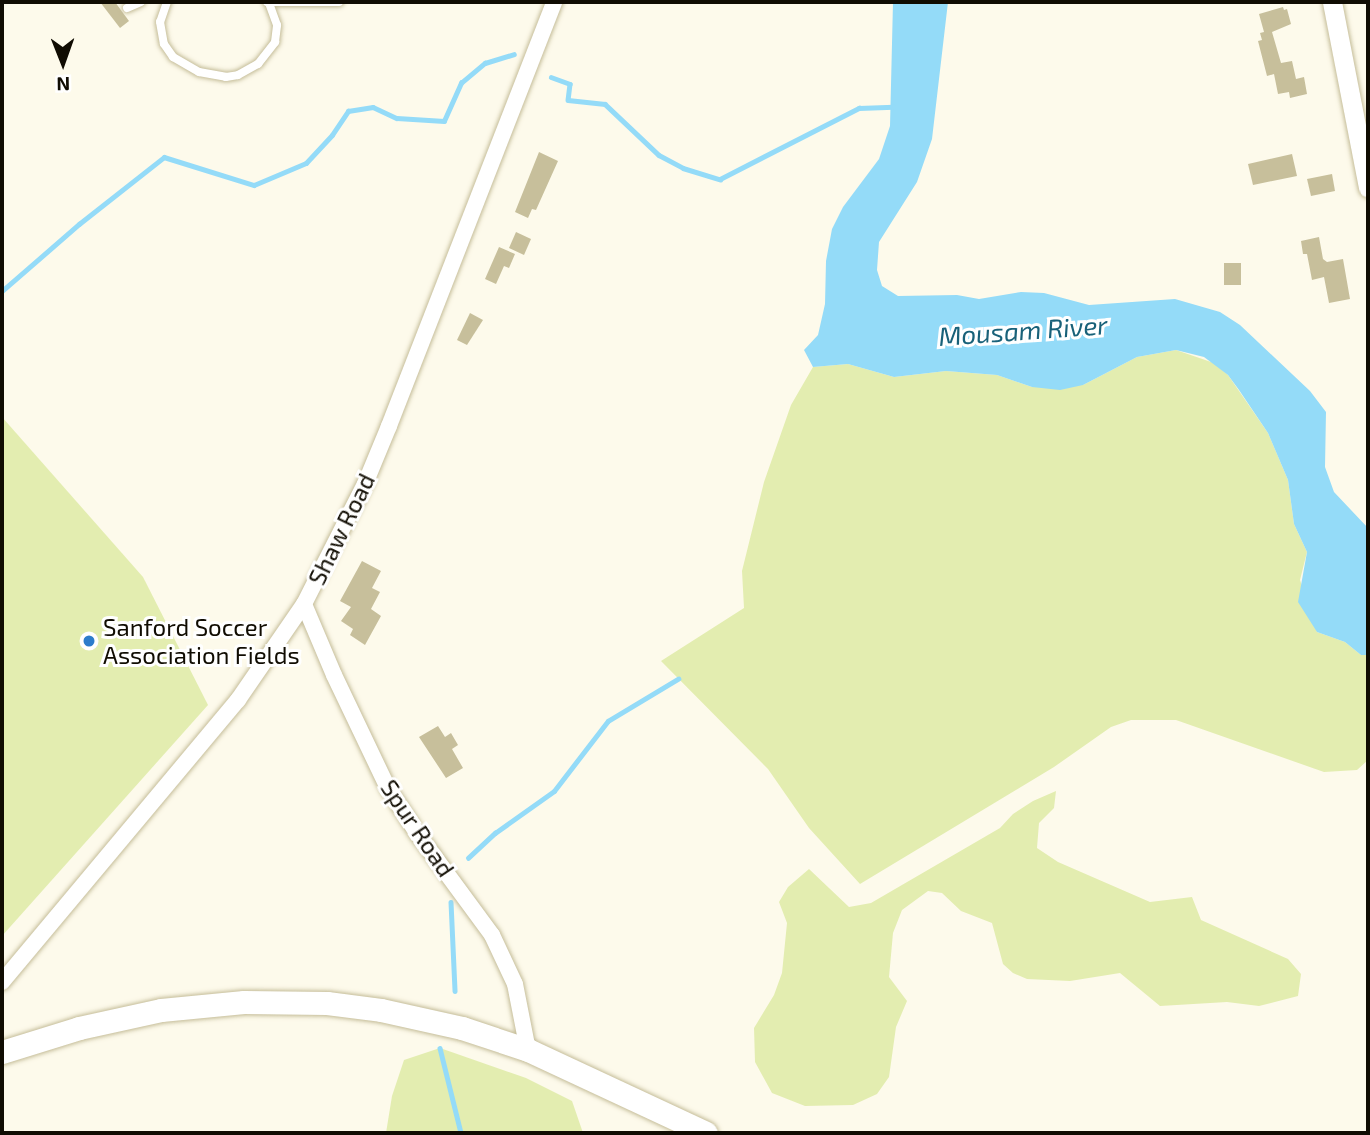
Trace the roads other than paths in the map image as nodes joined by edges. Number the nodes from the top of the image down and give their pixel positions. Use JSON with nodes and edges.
{"nodes":[{"id":1,"x":141,"y":2,"type":"edge"},
{"id":2,"x":167,"y":2,"type":"edge"},
{"id":3,"x":339,"y":2,"type":"edge"},
{"id":4,"x":554,"y":2,"type":"edge"},
{"id":5,"x":1332,"y":2,"type":"edge"},
{"id":6,"x":268,"y":3,"type":"edge"},
{"id":7,"x":127,"y":8,"type":"dead end"},
{"id":8,"x":1368,"y":188,"type":"edge"},
{"id":9,"x":304,"y":604,"type":"junction"},
{"id":10,"x":2,"y":982,"type":"edge"},
{"id":11,"x":528,"y":1050,"type":"junction"},
{"id":12,"x":2,"y":1052,"type":"edge"},
{"id":13,"x":706,"y":1133,"type":"edge"}],
"edges":[{"from":1,"to":7,"type":"lane"},
{"from":2,"to":6,"type":"lane"},
{"from":3,"to":6,"type":"lane"},
{"from":4,"to":9,"type":"street","name":"Shaw Road"},
{"from":5,"to":8,"type":"street"},
{"from":9,"to":10,"type":"street","name":"Shaw Road"},
{"from":9,"to":11,"type":"street","name":"Spur Road"},
{"from":11,"to":12,"type":"main road"},
{"from":11,"to":13,"type":"main road"}]}
